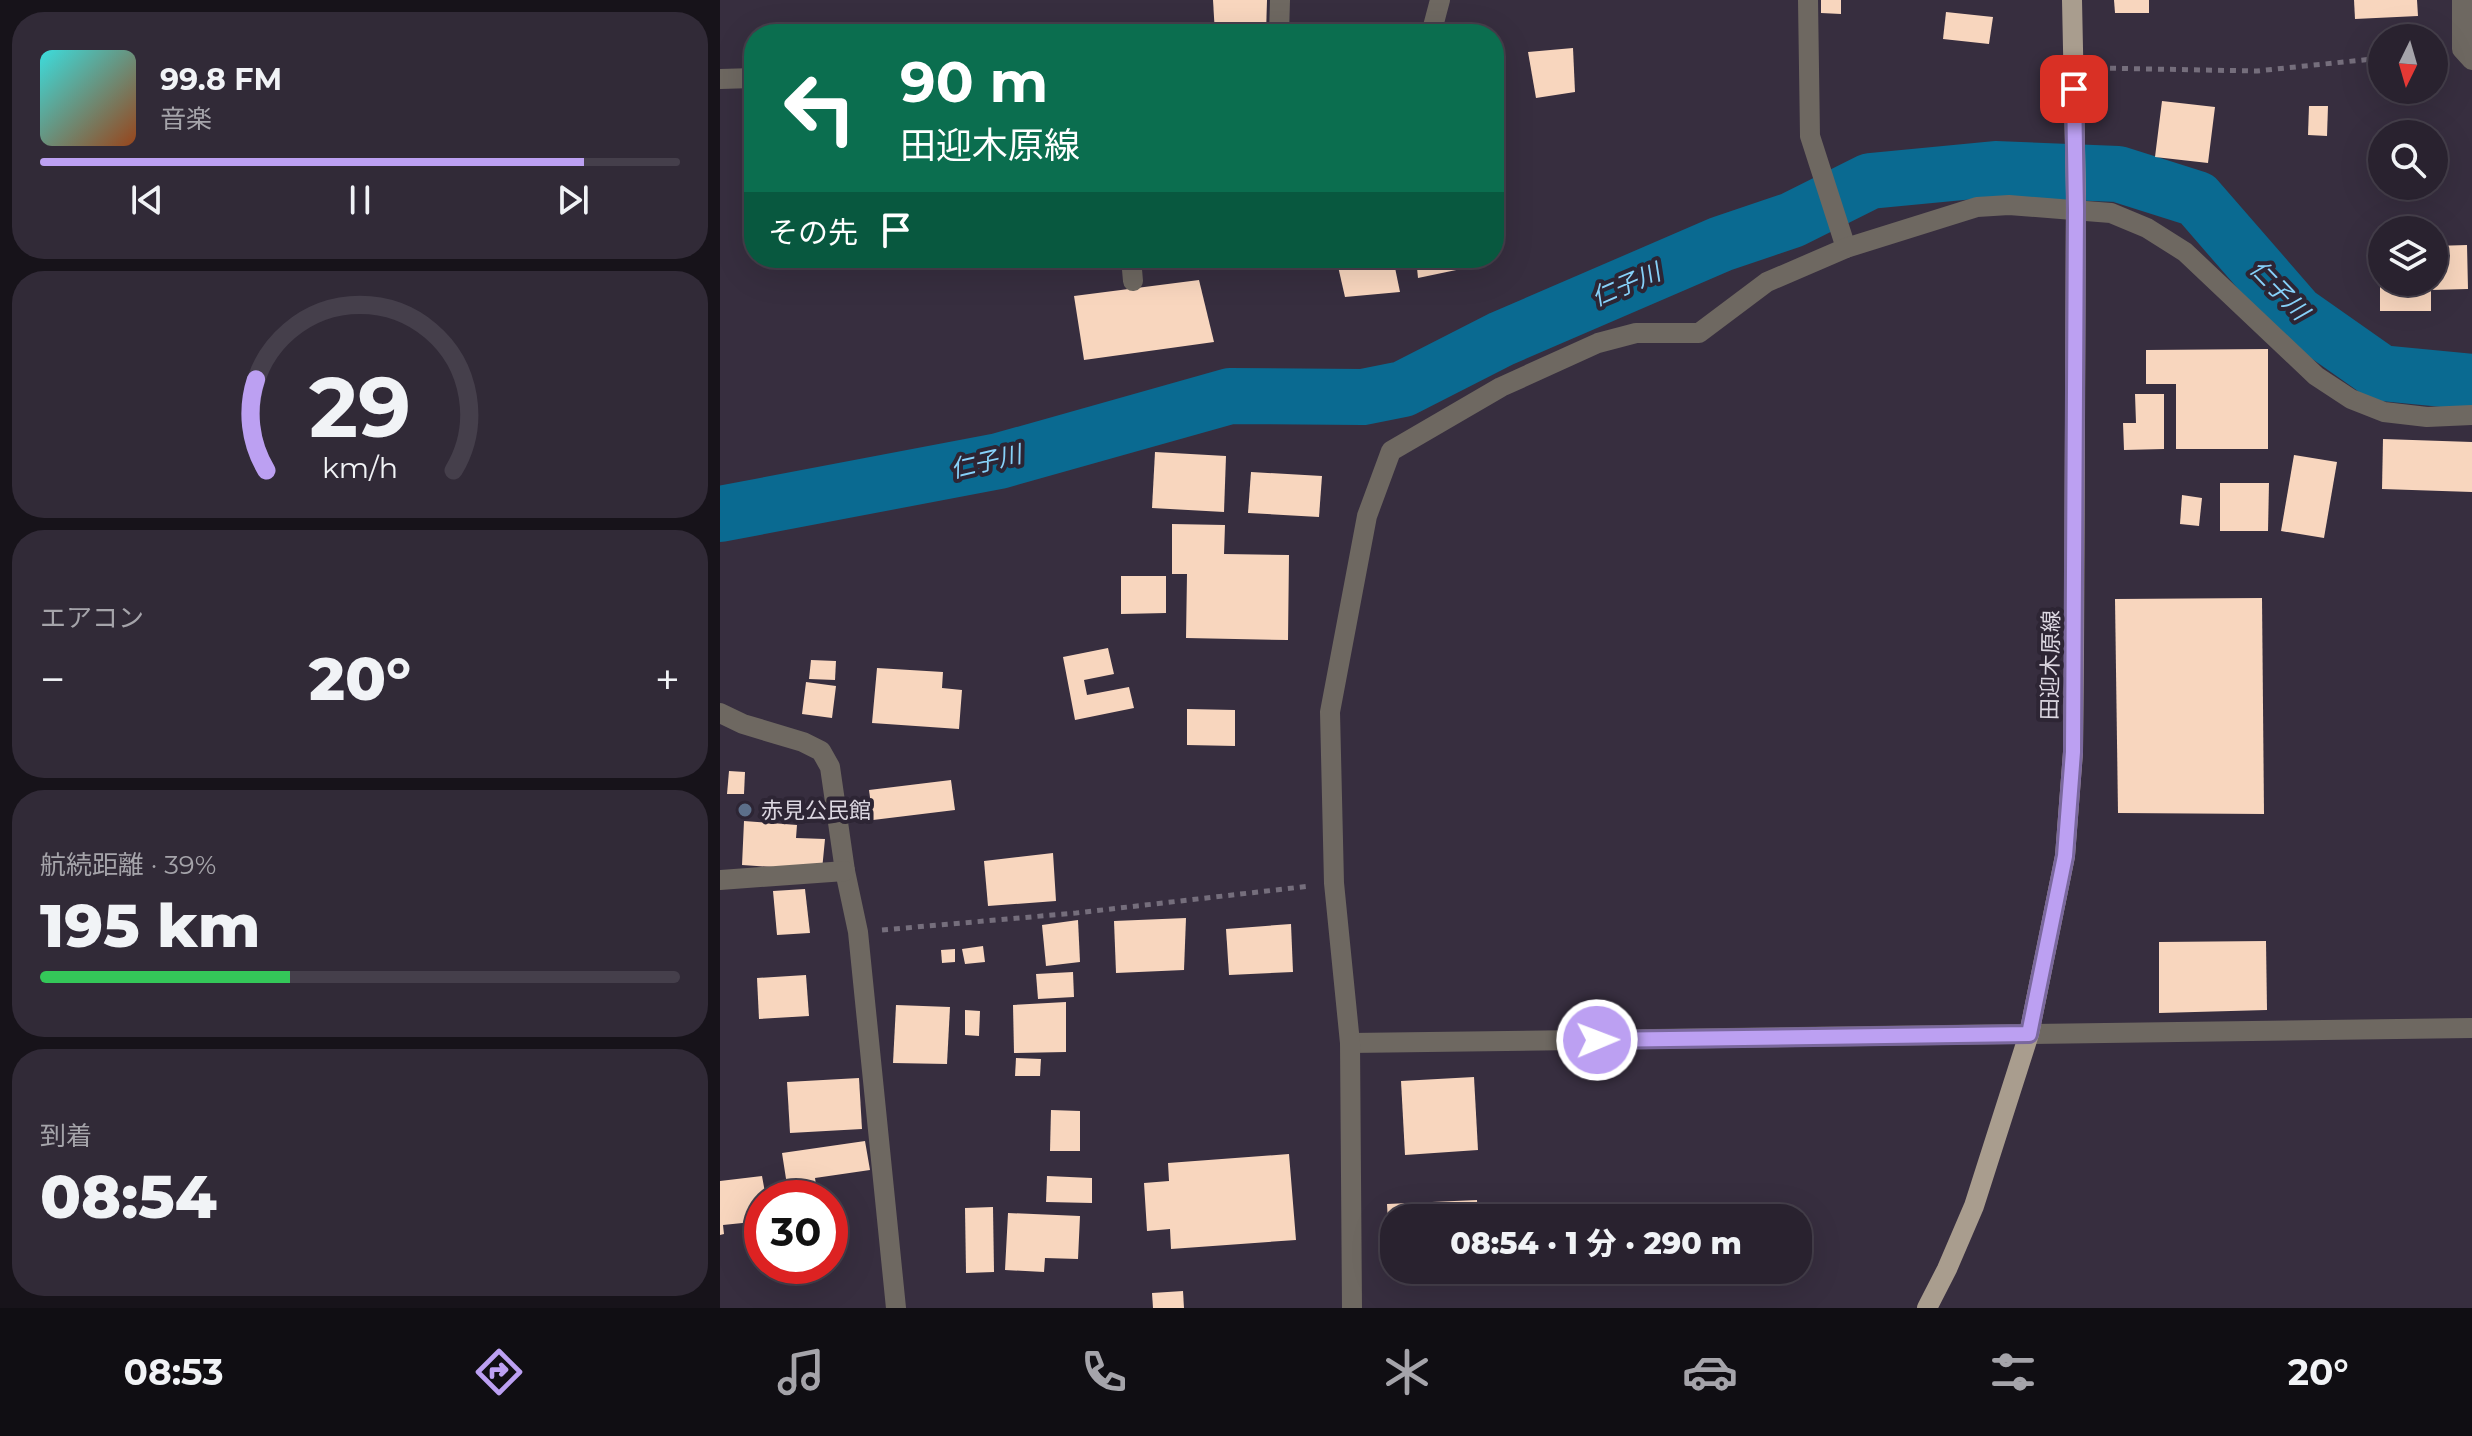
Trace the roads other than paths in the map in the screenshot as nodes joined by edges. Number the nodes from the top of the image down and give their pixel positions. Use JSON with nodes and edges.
{"nodes":[{"id":1,"x":1280,"y":0,"type":"edge"},
{"id":2,"x":1440,"y":0,"type":"edge"},
{"id":3,"x":1808,"y":0,"type":"edge"},
{"id":4,"x":2072,"y":0,"type":"edge"},
{"id":5,"x":2462,"y":0,"type":"edge"},
{"id":6,"x":1279,"y":24,"type":"edge"},
{"id":7,"x":1434,"y":24,"type":"edge"},
{"id":8,"x":2472,"y":60,"type":"edge"},
{"id":9,"x":744,"y":78,"type":"edge"},
{"id":10,"x":720,"y":79,"type":"edge"},
{"id":11,"x":2076,"y":202,"type":"junction"},
{"id":12,"x":1846,"y":248,"type":"junction"},
{"id":13,"x":1132,"y":268,"type":"edge"},
{"id":14,"x":1133,"y":281,"type":"dead end"},
{"id":15,"x":2472,"y":415,"type":"edge"},
{"id":16,"x":720,"y":713,"type":"edge"},
{"id":17,"x":845,"y":871,"type":"junction"},
{"id":18,"x":720,"y":880,"type":"edge"},
{"id":19,"x":2472,"y":1028,"type":"edge"},
{"id":20,"x":2029,"y":1034,"type":"junction"},
{"id":21,"x":1350,"y":1043,"type":"junction"},
{"id":22,"x":896,"y":1308,"type":"edge"},
{"id":23,"x":1352,"y":1308,"type":"edge"},
{"id":24,"x":1927,"y":1308,"type":"edge"}],
"edges":[{"from":1,"to":6,"type":"street"},
{"from":2,"to":7,"type":"street"},
{"from":3,"to":12,"type":"street"},
{"from":4,"to":11,"type":"main road","name":"田迎木原線"},
{"from":5,"to":8,"type":"street"},
{"from":9,"to":10,"type":"street"},
{"from":11,"to":12,"type":"street"},
{"from":11,"to":15,"type":"street"},
{"from":11,"to":20,"type":"main road","name":"田迎木原線"},
{"from":12,"to":21,"type":"street"},
{"from":13,"to":14,"type":"street"},
{"from":16,"to":17,"type":"street"},
{"from":17,"to":18,"type":"street"},
{"from":17,"to":22,"type":"street"},
{"from":19,"to":20,"type":"street"},
{"from":20,"to":21,"type":"street"},
{"from":20,"to":24,"type":"main road","name":"田迎木原線"},
{"from":21,"to":23,"type":"street"}]}
